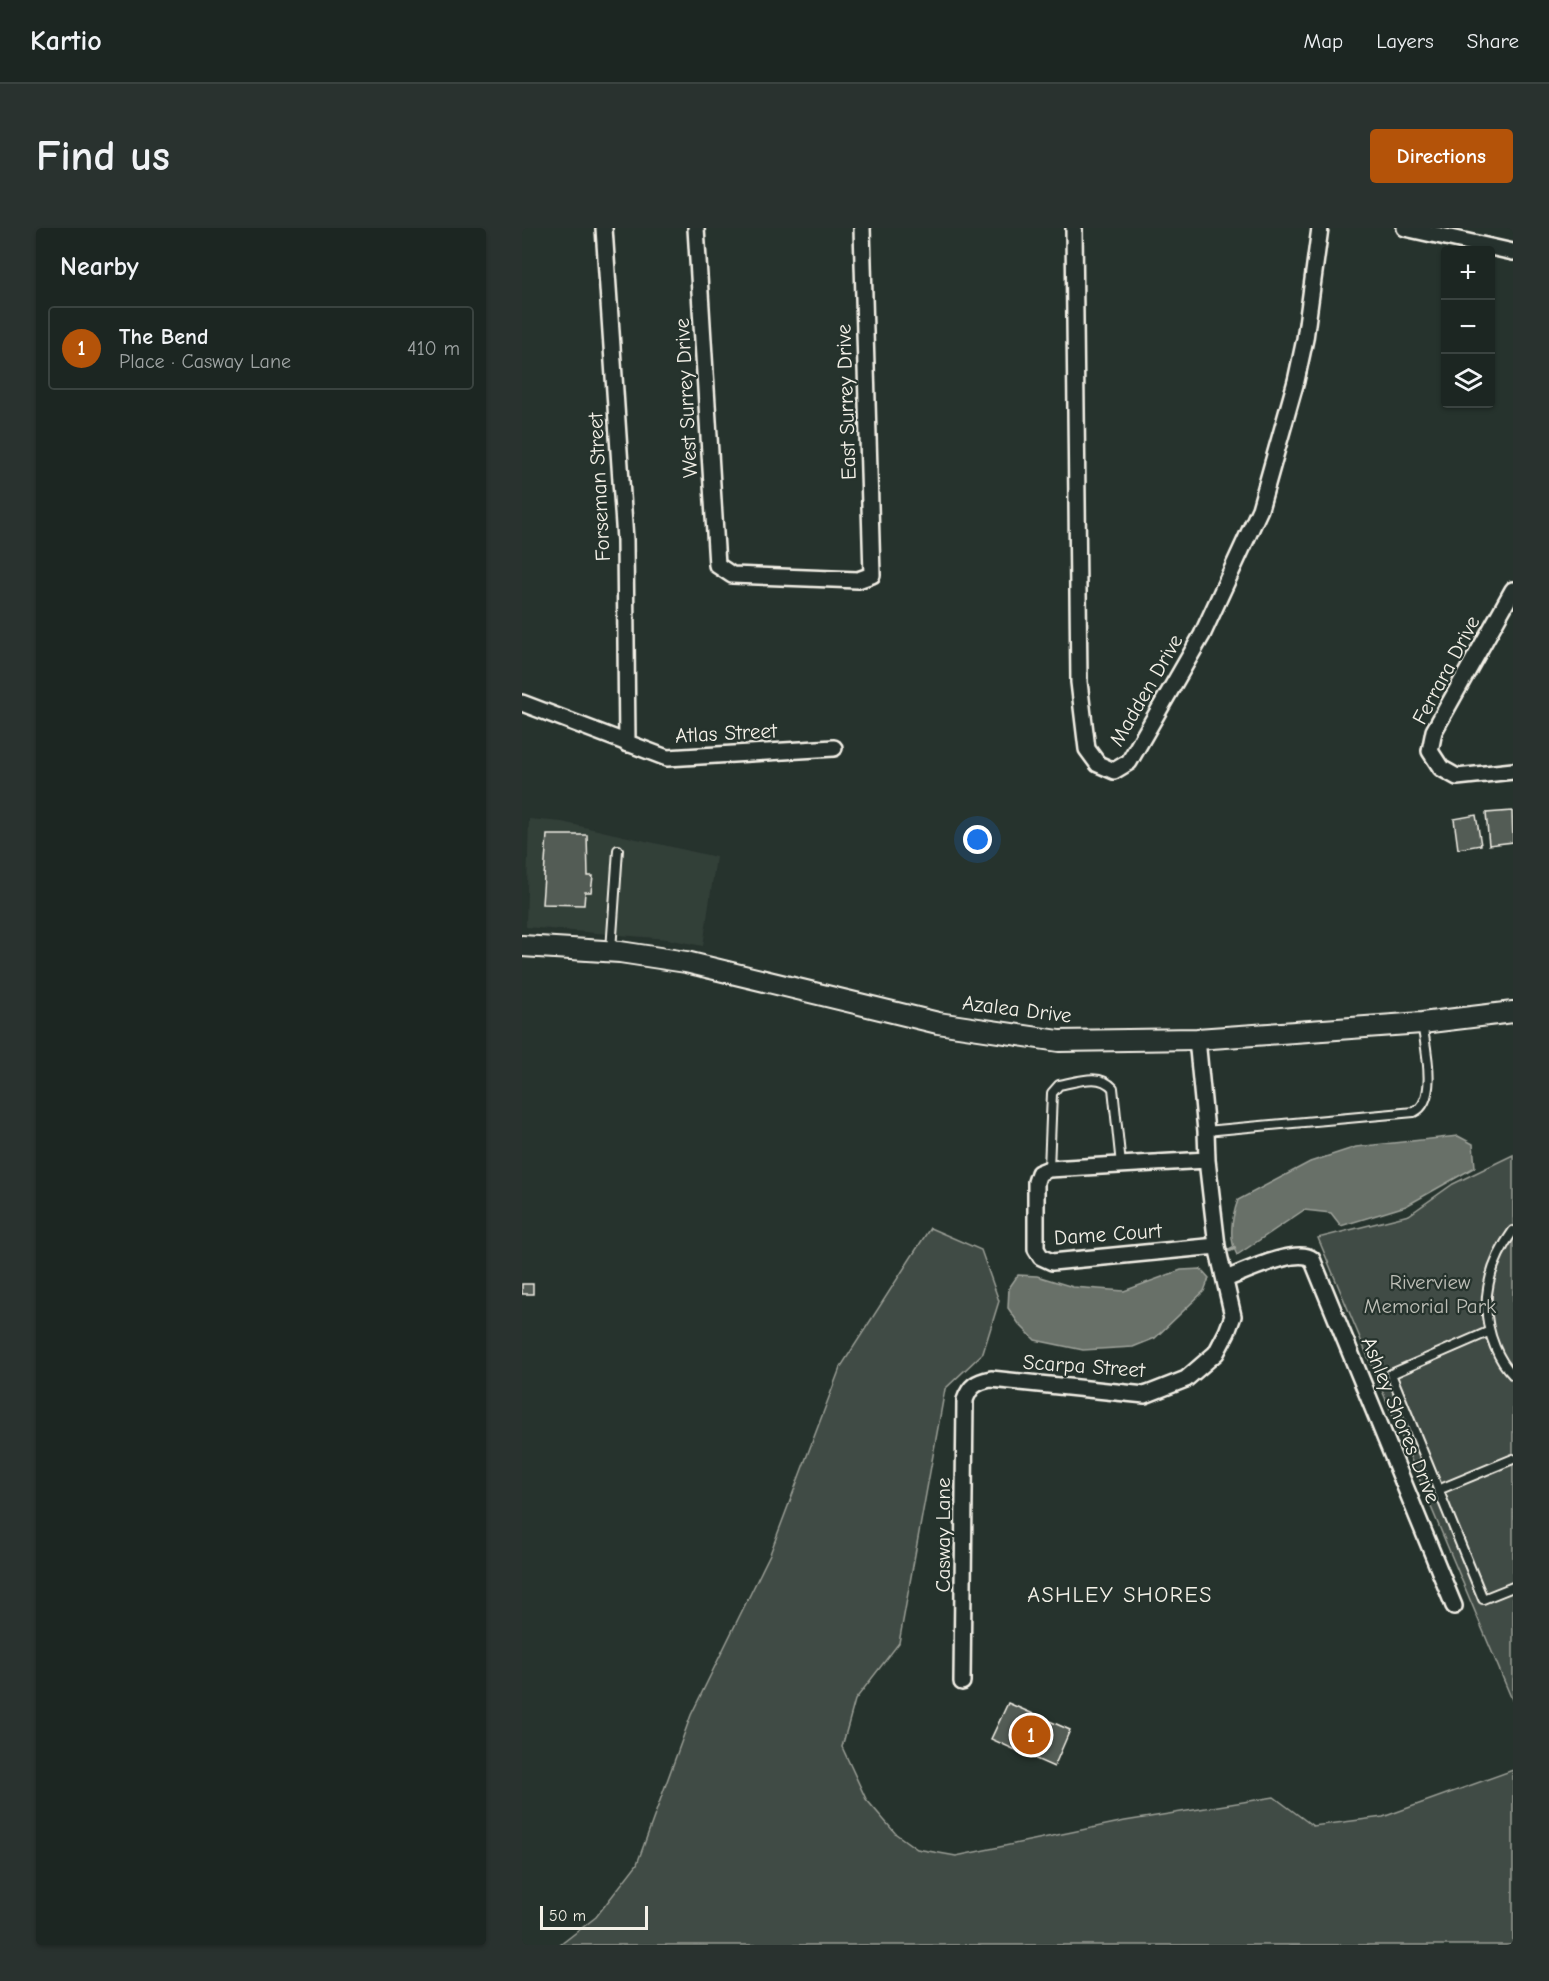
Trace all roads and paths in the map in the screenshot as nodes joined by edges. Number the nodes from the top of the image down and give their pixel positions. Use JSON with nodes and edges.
{"nodes":[{"id":1,"x":604,"y":228,"type":"edge"},
{"id":2,"x":696,"y":228,"type":"edge"},
{"id":3,"x":861,"y":228,"type":"edge"},
{"id":4,"x":1074,"y":228,"type":"edge"},
{"id":5,"x":1320,"y":228,"type":"edge"},
{"id":6,"x":1405,"y":228,"type":"edge"},
{"id":7,"x":1423,"y":230,"type":"edge"},
{"id":8,"x":1513,"y":252,"type":"edge"},
{"id":9,"x":872,"y":575,"type":"joint"},
{"id":10,"x":1513,"y":590,"type":"edge"},
{"id":11,"x":522,"y":703,"type":"edge"},
{"id":12,"x":627,"y":744,"type":"junction"},
{"id":13,"x":834,"y":748,"type":"dead end"},
{"id":14,"x":1513,"y":771,"type":"edge"},
{"id":15,"x":618,"y":850,"type":"dead end"},
{"id":16,"x":522,"y":946,"type":"edge"},
{"id":17,"x":611,"y":952,"type":"junction"},
{"id":18,"x":1513,"y":1012,"type":"edge"},
{"id":19,"x":1422,"y":1023,"type":"junction"},
{"id":20,"x":1197,"y":1039,"type":"junction"},
{"id":21,"x":1206,"y":1131,"type":"junction"},
{"id":22,"x":1207,"y":1161,"type":"junction"},
{"id":23,"x":1121,"y":1165,"type":"junction"},
{"id":24,"x":1049,"y":1169,"type":"junction"},
{"id":25,"x":1513,"y":1231,"type":"edge"},
{"id":26,"x":1217,"y":1246,"type":"junction"},
{"id":27,"x":1226,"y":1279,"type":"junction"},
{"id":28,"x":1488,"y":1332,"type":"junction"},
{"id":29,"x":1513,"y":1375,"type":"edge"},
{"id":30,"x":969,"y":1390,"type":"joint"},
{"id":31,"x":1513,"y":1459,"type":"edge"},
{"id":32,"x":1438,"y":1490,"type":"junction"},
{"id":33,"x":1513,"y":1587,"type":"edge"},
{"id":34,"x":1455,"y":1606,"type":"dead end"},
{"id":35,"x":962,"y":1682,"type":"dead end"}],
"edges":[{"from":1,"to":12,"type":"street","name":"Forseman Street"},
{"from":2,"to":9,"type":"street","name":"West Surrey Drive"},
{"from":3,"to":9,"type":"street","name":"East Surrey Drive"},
{"from":4,"to":5,"type":"street","name":"Madden Drive"},
{"from":6,"to":7,"type":"street"},
{"from":7,"to":8,"type":"street"},
{"from":10,"to":14,"type":"street","name":"Ferrara Drive"},
{"from":11,"to":12,"type":"street","name":"Atlas Street"},
{"from":12,"to":13,"type":"street","name":"Atlas Street"},
{"from":15,"to":17,"type":"lane"},
{"from":16,"to":17,"type":"street","name":"Azalea Drive"},
{"from":17,"to":20,"type":"street","name":"Azalea Drive"},
{"from":18,"to":19,"type":"street","name":"Azalea Drive"},
{"from":19,"to":20,"type":"street","name":"Azalea Drive"},
{"from":19,"to":21,"type":"lane"},
{"from":20,"to":21,"type":"street"},
{"from":21,"to":22,"type":"street"},
{"from":22,"to":23,"type":"street"},
{"from":22,"to":26,"type":"street"},
{"from":23,"to":24,"type":"street"},
{"from":23,"to":24,"type":"lane"},
{"from":24,"to":26,"type":"street","name":"Dame Court"},
{"from":25,"to":28,"type":"lane"},
{"from":26,"to":27,"type":"street"},
{"from":27,"to":30,"type":"street","name":"Scarpa Street"},
{"from":27,"to":34,"type":"street","name":"Ashley Shores Drive"},
{"from":28,"to":29,"type":"lane"},
{"from":28,"to":32,"type":"lane"},
{"from":30,"to":35,"type":"street","name":"Casway Lane"},
{"from":31,"to":32,"type":"lane"},
{"from":32,"to":33,"type":"lane"}]}
